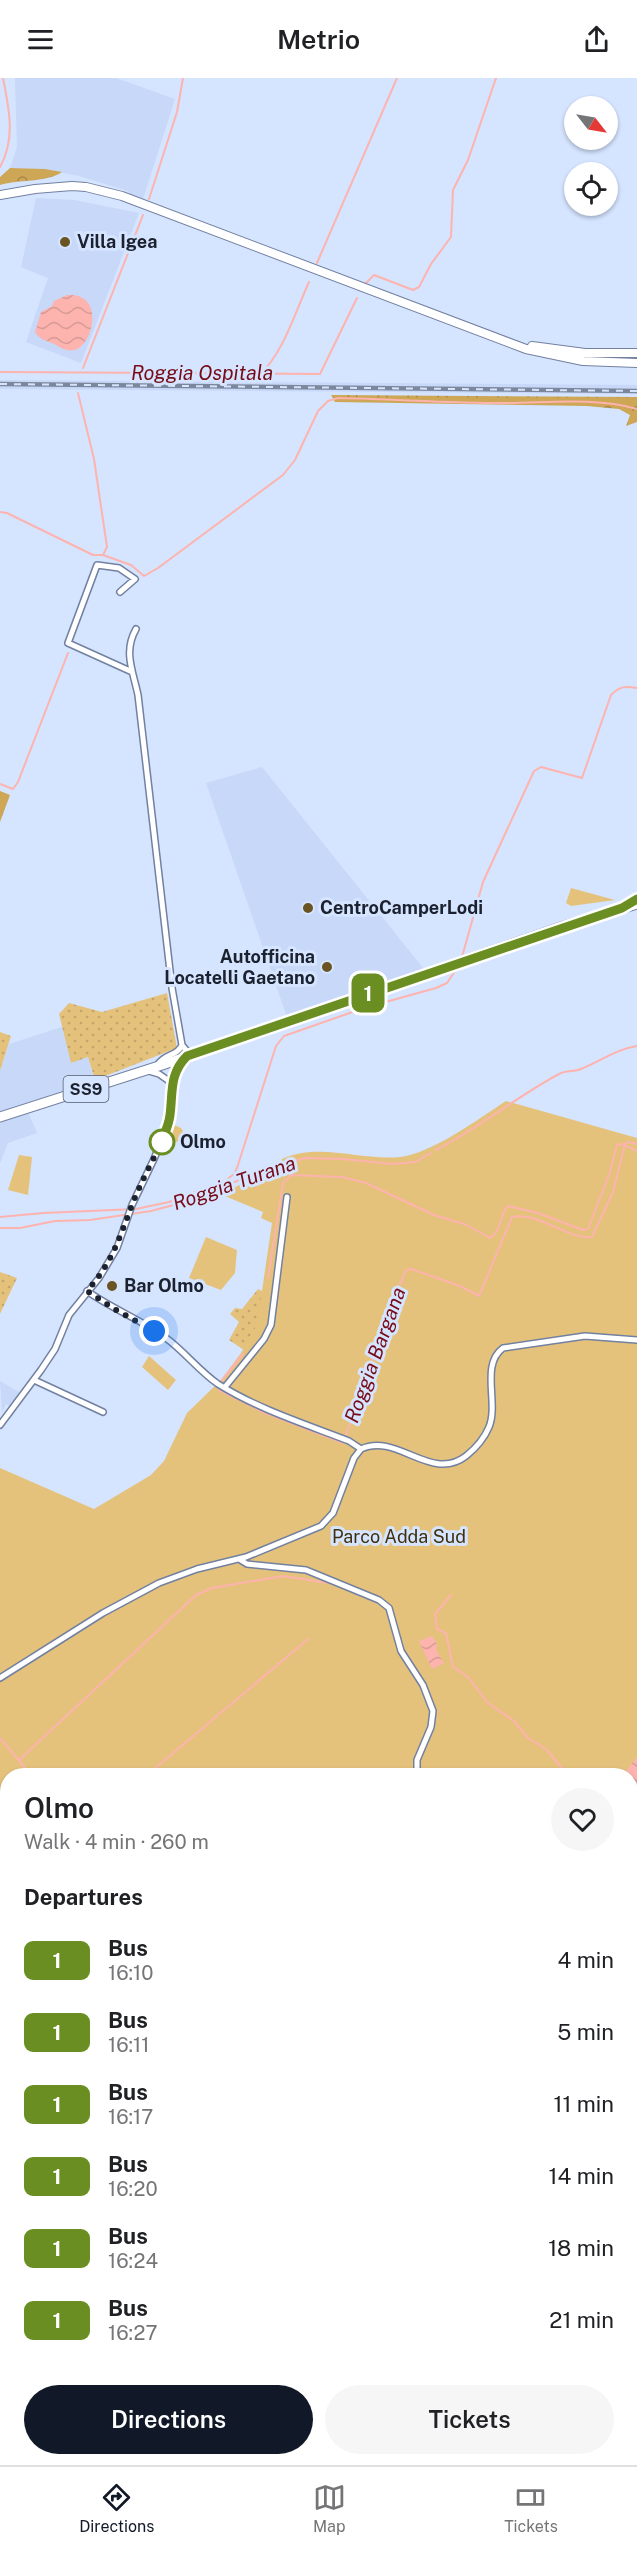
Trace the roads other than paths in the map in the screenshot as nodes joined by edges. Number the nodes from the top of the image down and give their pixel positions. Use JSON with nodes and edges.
{"nodes":[{"id":1,"x":0,"y":195,"type":"edge"},
{"id":2,"x":488,"y":335,"type":"junction"},
{"id":3,"x":637,"y":353,"type":"edge"},
{"id":4,"x":637,"y":363,"type":"edge"},
{"id":5,"x":120,"y":592,"type":"dead end"},
{"id":6,"x":136,"y":629,"type":"dead end"},
{"id":7,"x":132,"y":670,"type":"junction"},
{"id":8,"x":637,"y":899,"type":"edge"},
{"id":9,"x":637,"y":904,"type":"edge"},
{"id":10,"x":622,"y":908,"type":"junction"},
{"id":11,"x":182,"y":1045,"type":"junction"},
{"id":12,"x":191,"y":1055,"type":"junction"},
{"id":13,"x":164,"y":1064,"type":"junction"},
{"id":14,"x":141,"y":1071,"type":"junction"},
{"id":15,"x":171,"y":1082,"type":"junction"},
{"id":16,"x":0,"y":1118,"type":"edge"},
{"id":17,"x":287,"y":1197,"type":"dead end"},
{"id":18,"x":87,"y":1291,"type":"junction"},
{"id":19,"x":637,"y":1340,"type":"edge"},
{"id":20,"x":34,"y":1380,"type":"junction"},
{"id":21,"x":225,"y":1388,"type":"junction"},
{"id":22,"x":103,"y":1412,"type":"dead end"},
{"id":23,"x":0,"y":1425,"type":"edge"},
{"id":24,"x":361,"y":1449,"type":"junction"},
{"id":25,"x":239,"y":1559,"type":"junction"},
{"id":26,"x":0,"y":1678,"type":"edge"},
{"id":27,"x":417,"y":1768,"type":"edge"}],
"edges":[{"from":1,"to":2,"type":"main road"},
{"from":2,"to":3,"type":"main road"},
{"from":2,"to":4,"type":"main road"},
{"from":5,"to":7,"type":"street"},
{"from":6,"to":7,"type":"street"},
{"from":7,"to":11,"type":"street"},
{"from":8,"to":10,"type":"main road"},
{"from":9,"to":10,"type":"main road"},
{"from":10,"to":12,"type":"main road","number":"SS9"},
{"from":11,"to":12,"type":"street"},
{"from":11,"to":13,"type":"street"},
{"from":12,"to":13,"type":"main road","number":"SS9"},
{"from":12,"to":15,"type":"street"},
{"from":13,"to":14,"type":"main road","number":"SS9"},
{"from":13,"to":15,"type":"street"},
{"from":14,"to":15,"type":"street"},
{"from":14,"to":16,"type":"main road","number":"SS9"},
{"from":15,"to":18,"type":"street"},
{"from":17,"to":21,"type":"street"},
{"from":18,"to":20,"type":"street"},
{"from":18,"to":21,"type":"street"},
{"from":19,"to":24,"type":"street"},
{"from":20,"to":22,"type":"street"},
{"from":20,"to":23,"type":"street"},
{"from":21,"to":24,"type":"street"},
{"from":24,"to":25,"type":"street"},
{"from":25,"to":26,"type":"street"},
{"from":25,"to":27,"type":"street"}]}
